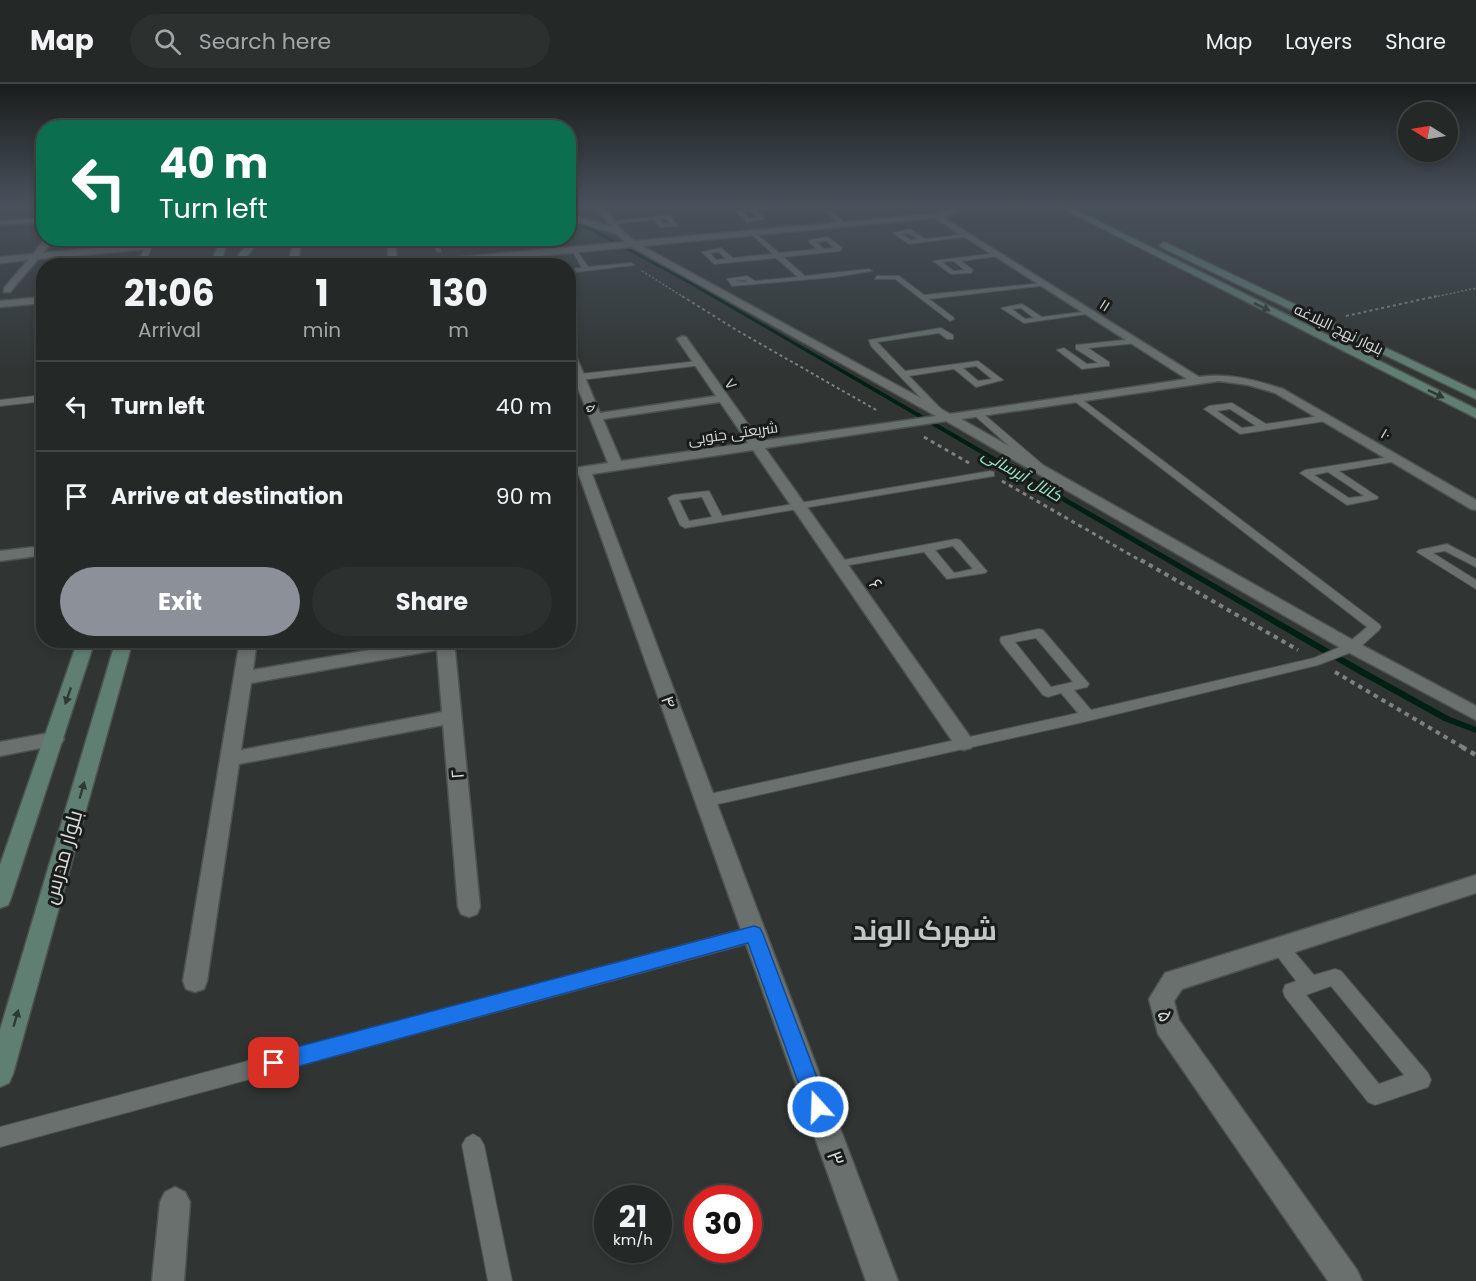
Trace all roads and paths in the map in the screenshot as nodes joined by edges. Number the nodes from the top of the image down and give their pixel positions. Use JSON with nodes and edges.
{"nodes":[{"id":1,"x":33,"y":261,"type":"edge"},
{"id":2,"x":581,"y":261,"type":"edge"},
{"id":3,"x":664,"y":261,"type":"edge"},
{"id":4,"x":784,"y":261,"type":"edge"},
{"id":5,"x":1007,"y":261,"type":"edge"},
{"id":6,"x":1171,"y":261,"type":"edge"},
{"id":7,"x":1197,"y":261,"type":"edge"},
{"id":8,"x":631,"y":265,"type":"joint"},
{"id":9,"x":586,"y":269,"type":"junction"},
{"id":10,"x":576,"y":270,"type":"edge"},
{"id":11,"x":849,"y":273,"type":"dead end"},
{"id":12,"x":803,"y":278,"type":"junction"},
{"id":13,"x":878,"y":278,"type":"dead end"},
{"id":14,"x":753,"y":284,"type":"dead end"},
{"id":15,"x":1044,"y":285,"type":"junction"},
{"id":16,"x":1476,"y":288,"type":"edge"},
{"id":17,"x":7,"y":290,"type":"dead end"},
{"id":18,"x":924,"y":297,"type":"junction"},
{"id":19,"x":36,"y":301,"type":"edge"},
{"id":20,"x":2,"y":306,"type":"edge"},
{"id":21,"x":1090,"y":313,"type":"junction"},
{"id":22,"x":950,"y":319,"type":"dead end"},
{"id":23,"x":1041,"y":319,"type":"dead end"},
{"id":24,"x":1321,"y":321,"type":"junction"},
{"id":25,"x":950,"y":337,"type":"dead end"},
{"id":26,"x":682,"y":339,"type":"dead end"},
{"id":27,"x":1134,"y":341,"type":"junction"},
{"id":28,"x":1082,"y":347,"type":"dead end"},
{"id":29,"x":699,"y":363,"type":"junction"},
{"id":30,"x":956,"y":366,"type":"dead end"},
{"id":31,"x":576,"y":368,"type":"edge"},
{"id":32,"x":902,"y":374,"type":"junction"},
{"id":33,"x":580,"y":377,"type":"junction"},
{"id":34,"x":1197,"y":381,"type":"junction"},
{"id":35,"x":1476,"y":395,"type":"edge"},
{"id":36,"x":723,"y":398,"type":"junction"},
{"id":37,"x":1076,"y":398,"type":"junction"},
{"id":38,"x":36,"y":399,"type":"edge"},
{"id":39,"x":0,"y":403,"type":"edge"},
{"id":40,"x":977,"y":413,"type":"junction"},
{"id":41,"x":1476,"y":414,"type":"edge"},
{"id":42,"x":596,"y":417,"type":"junction"},
{"id":43,"x":945,"y":418,"type":"junction"},
{"id":44,"x":1326,"y":418,"type":"junction"},
{"id":45,"x":903,"y":425,"type":"junction"},
{"id":46,"x":1264,"y":427,"type":"junction"},
{"id":47,"x":756,"y":446,"type":"junction"},
{"id":48,"x":1395,"y":459,"type":"junction"},
{"id":49,"x":616,"y":466,"type":"junction"},
{"id":50,"x":1330,"y":469,"type":"junction"},
{"id":51,"x":576,"y":472,"type":"edge"},
{"id":52,"x":1044,"y":472,"type":"junction"},
{"id":53,"x":990,"y":474,"type":"junction"},
{"id":54,"x":798,"y":506,"type":"junction"},
{"id":55,"x":1476,"y":506,"type":"edge"},
{"id":56,"x":718,"y":519,"type":"dead end"},
{"id":57,"x":927,"y":548,"type":"dead end"},
{"id":58,"x":36,"y":551,"type":"edge"},
{"id":59,"x":0,"y":556,"type":"edge"},
{"id":60,"x":838,"y":564,"type":"junction"},
{"id":61,"x":1476,"y":564,"type":"edge"},
{"id":62,"x":1476,"y":585,"type":"edge"},
{"id":63,"x":84,"y":648,"type":"edge"},
{"id":64,"x":123,"y":648,"type":"edge"},
{"id":65,"x":248,"y":648,"type":"edge"},
{"id":66,"x":411,"y":648,"type":"edge"},
{"id":67,"x":446,"y":648,"type":"edge"},
{"id":68,"x":1349,"y":649,"type":"junction"},
{"id":69,"x":1317,"y":661,"type":"junction"},
{"id":70,"x":243,"y":678,"type":"junction"},
{"id":71,"x":1064,"y":688,"type":"junction"},
{"id":72,"x":1476,"y":714,"type":"edge"},
{"id":73,"x":1088,"y":716,"type":"junction"},
{"id":74,"x":452,"y":717,"type":"junction"},
{"id":75,"x":54,"y":739,"type":"junction"},
{"id":76,"x":964,"y":743,"type":"junction"},
{"id":77,"x":0,"y":749,"type":"edge"},
{"id":78,"x":1476,"y":755,"type":"edge"},
{"id":79,"x":230,"y":759,"type":"junction"},
{"id":80,"x":705,"y":801,"type":"junction"},
{"id":81,"x":1476,"y":884,"type":"edge"},
{"id":82,"x":0,"y":897,"type":"edge"},
{"id":83,"x":469,"y":907,"type":"dead end"},
{"id":84,"x":754,"y":934,"type":"junction"},
{"id":85,"x":1280,"y":948,"type":"junction"},
{"id":86,"x":195,"y":981,"type":"dead end"},
{"id":87,"x":1310,"y":985,"type":"junction"},
{"id":88,"x":0,"y":1074,"type":"edge"},
{"id":89,"x":0,"y":1137,"type":"edge"},
{"id":90,"x":473,"y":1145,"type":"dead end"},
{"id":91,"x":176,"y":1202,"type":"dead end"},
{"id":92,"x":168,"y":1281,"type":"edge"},
{"id":93,"x":500,"y":1281,"type":"edge"},
{"id":94,"x":882,"y":1281,"type":"edge"},
{"id":95,"x":1346,"y":1281,"type":"edge"}],
"edges":[{"from":1,"to":17,"type":"street"},
{"from":2,"to":9,"type":"lane"},
{"from":3,"to":43,"type":"street"},
{"from":4,"to":12,"type":"lane"},
{"from":5,"to":15,"type":"street","name":"۱۱"},
{"from":6,"to":41,"type":"main road","name":"بلوار نهج البلاغه","one_way":true},
{"from":7,"to":24,"type":"main road","name":"بلوار نهج البلاغه"},
{"from":8,"to":9,"type":"lane"},
{"from":8,"to":45,"type":"path"},
{"from":9,"to":10,"type":"lane"},
{"from":11,"to":12,"type":"lane"},
{"from":12,"to":14,"type":"lane"},
{"from":13,"to":18,"type":"lane"},
{"from":15,"to":18,"type":"lane"},
{"from":15,"to":21,"type":"street","name":"۱۱"},
{"from":16,"to":24,"type":"path"},
{"from":18,"to":22,"type":"lane"},
{"from":19,"to":20,"type":"street"},
{"from":21,"to":23,"type":"lane"},
{"from":21,"to":27,"type":"street","name":"۱۱"},
{"from":24,"to":35,"type":"main road","name":"بلوار نهج البلاغه"},
{"from":25,"to":32,"type":"lane"},
{"from":26,"to":29,"type":"street","name":"۷"},
{"from":27,"to":28,"type":"lane"},
{"from":27,"to":34,"type":"street","name":"۱۱"},
{"from":29,"to":33,"type":"lane"},
{"from":29,"to":36,"type":"street","name":"۷"},
{"from":30,"to":32,"type":"lane"},
{"from":31,"to":33,"type":"street","name":"۵"},
{"from":32,"to":43,"type":"lane"},
{"from":33,"to":42,"type":"street","name":"۵"},
{"from":34,"to":37,"type":"street","name":"۱۰"},
{"from":34,"to":44,"type":"street","name":"۱۰"},
{"from":36,"to":42,"type":"street"},
{"from":36,"to":47,"type":"street","name":"۷"},
{"from":37,"to":40,"type":"street","name":"شریعتی جنوبی"},
{"from":37,"to":68,"type":"lane"},
{"from":38,"to":39,"type":"lane"},
{"from":40,"to":43,"type":"street","name":"شریعتی جنوبی"},
{"from":40,"to":52,"type":"lane"},
{"from":42,"to":49,"type":"street","name":"۵"},
{"from":43,"to":45,"type":"street","name":"شریعتی جنوبی"},
{"from":43,"to":52,"type":"street"},
{"from":44,"to":46,"type":"lane"},
{"from":44,"to":48,"type":"street","name":"۱۰"},
{"from":45,"to":47,"type":"street","name":"شریعتی جنوبی"},
{"from":45,"to":53,"type":"path"},
{"from":46,"to":46,"type":"lane"},
{"from":47,"to":49,"type":"street","name":"شریعتی جنوبی"},
{"from":47,"to":54,"type":"street","name":"۶"},
{"from":48,"to":50,"type":"lane"},
{"from":48,"to":55,"type":"street","name":"۱۰"},
{"from":49,"to":51,"type":"street","name":"شریعتی جنوبی"},
{"from":50,"to":50,"type":"lane"},
{"from":51,"to":80,"type":"street","name":"۴"},
{"from":52,"to":68,"type":"street"},
{"from":53,"to":54,"type":"lane"},
{"from":53,"to":69,"type":"path"},
{"from":54,"to":56,"type":"lane"},
{"from":54,"to":60,"type":"street","name":"۶"},
{"from":57,"to":60,"type":"lane"},
{"from":58,"to":59,"type":"street"},
{"from":60,"to":76,"type":"street","name":"۶"},
{"from":61,"to":62,"type":"lane"},
{"from":63,"to":75,"type":"main road","one_way":true},
{"from":88,"to":64,"type":"main road","name":"بلوار مدرس","one_way":true},
{"from":65,"to":70,"type":"street"},
{"from":66,"to":70,"type":"street"},
{"from":67,"to":74,"type":"street","name":"۲"},
{"from":68,"to":69,"type":"lane"},
{"from":68,"to":72,"type":"street"},
{"from":69,"to":73,"type":"lane"},
{"from":69,"to":78,"type":"path"},
{"from":70,"to":79,"type":"street"},
{"from":71,"to":71,"type":"lane"},
{"from":71,"to":73,"type":"lane"},
{"from":73,"to":76,"type":"lane"},
{"from":74,"to":79,"type":"street"},
{"from":74,"to":83,"type":"street","name":"۲"},
{"from":75,"to":77,"type":"street"},
{"from":75,"to":82,"type":"main road"},
{"from":76,"to":80,"type":"lane"},
{"from":79,"to":86,"type":"street"},
{"from":80,"to":84,"type":"street","name":"۴"},
{"from":81,"to":85,"type":"street","name":"۵"},
{"from":84,"to":89,"type":"lane"},
{"from":84,"to":94,"type":"street","name":"۳"},
{"from":85,"to":87,"type":"lane"},
{"from":85,"to":95,"type":"street","name":"۵"},
{"from":87,"to":87,"type":"lane"},
{"from":90,"to":93,"type":"lane"},
{"from":91,"to":92,"type":"street"}]}
